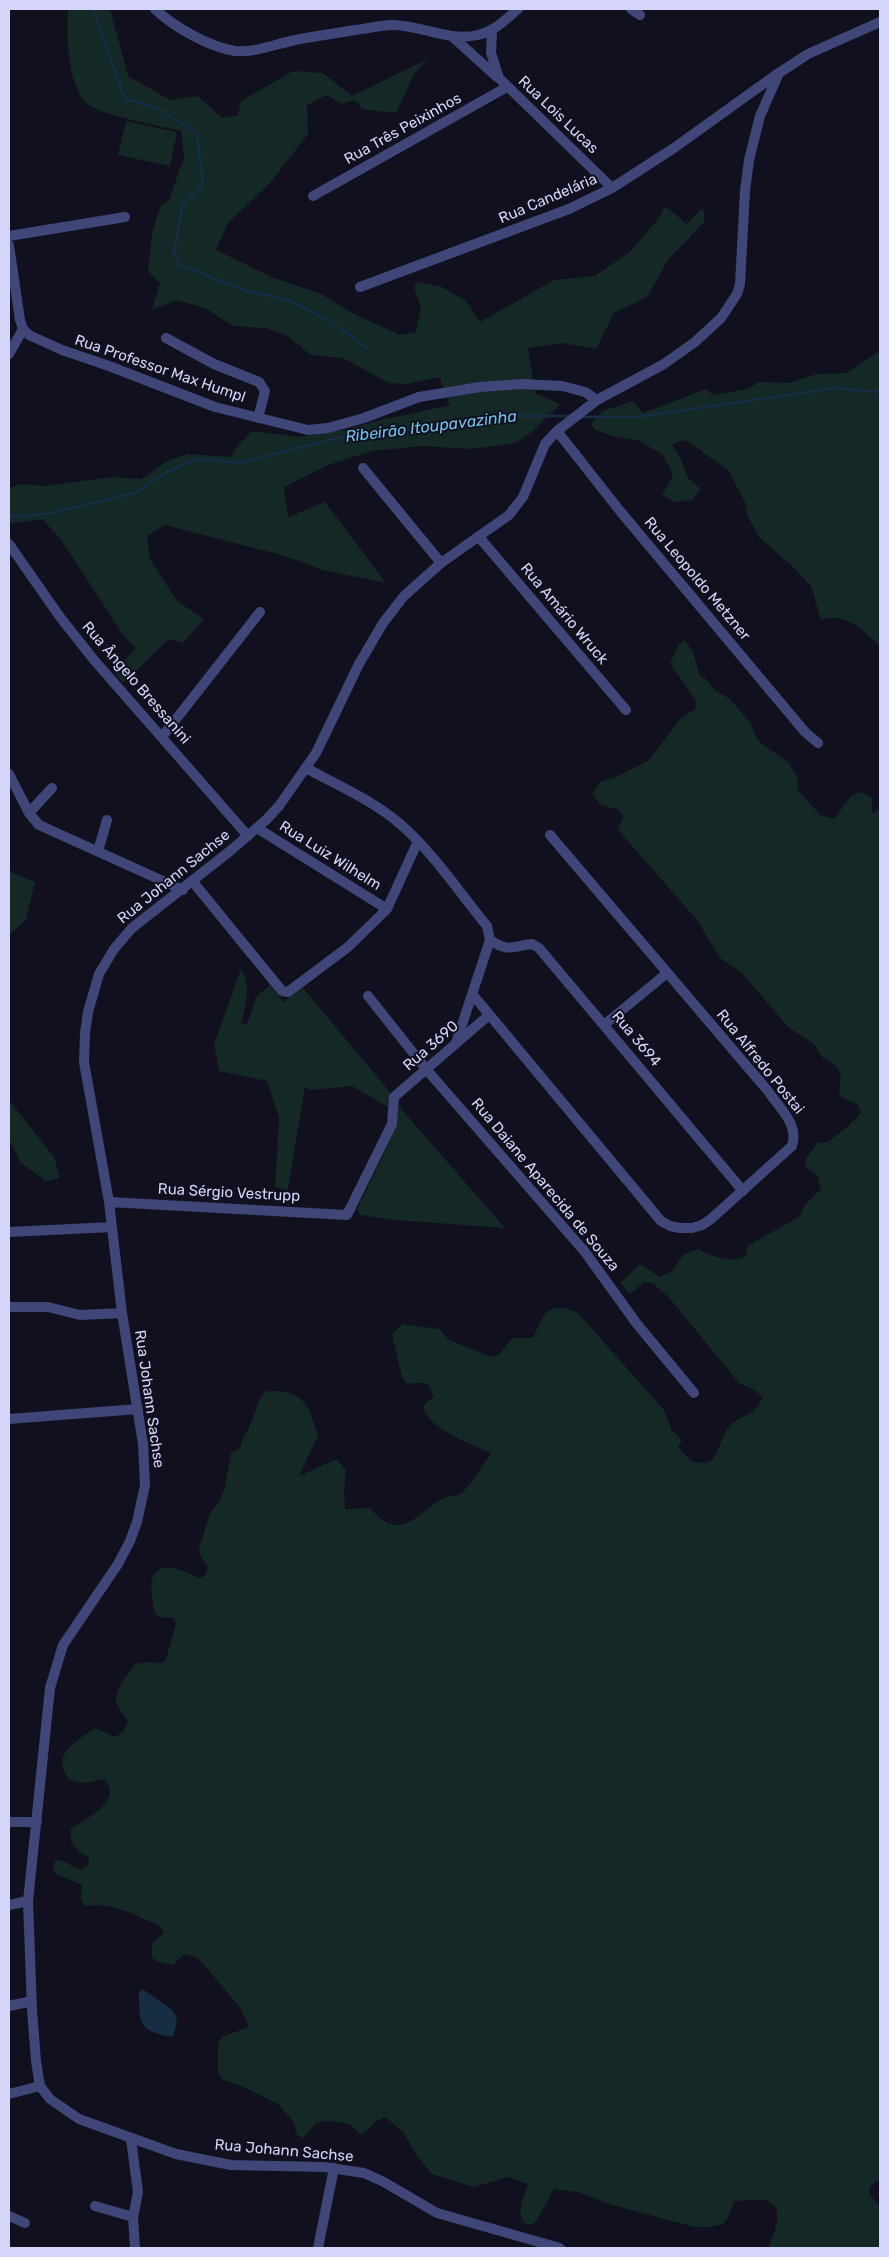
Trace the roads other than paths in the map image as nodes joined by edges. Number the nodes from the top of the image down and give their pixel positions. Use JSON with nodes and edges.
{"nodes":[{"id":1,"x":155,"y":9,"type":"edge"},
{"id":2,"x":518,"y":9,"type":"edge"},
{"id":3,"x":880,"y":22,"type":"edge"},
{"id":4,"x":492,"y":31,"type":"junction"},
{"id":5,"x":454,"y":38,"type":"junction"},
{"id":6,"x":779,"y":73,"type":"junction"},
{"id":7,"x":499,"y":78,"type":"junction"},
{"id":8,"x":507,"y":88,"type":"junction"},
{"id":9,"x":612,"y":188,"type":"junction"},
{"id":10,"x":313,"y":196,"type":"dead end"},
{"id":11,"x":125,"y":217,"type":"dead end"},
{"id":12,"x":9,"y":236,"type":"edge"},
{"id":13,"x":9,"y":245,"type":"edge"},
{"id":14,"x":360,"y":287,"type":"dead end"},
{"id":15,"x":23,"y":329,"type":"junction"},
{"id":16,"x":166,"y":338,"type":"dead end"},
{"id":17,"x":9,"y":354,"type":"edge"},
{"id":18,"x":597,"y":400,"type":"junction"},
{"id":19,"x":258,"y":418,"type":"junction"},
{"id":20,"x":557,"y":431,"type":"junction"},
{"id":21,"x":363,"y":468,"type":"dead end"},
{"id":22,"x":479,"y":537,"type":"junction"},
{"id":23,"x":9,"y":544,"type":"edge"},
{"id":24,"x":441,"y":563,"type":"junction"},
{"id":25,"x":260,"y":612,"type":"dead end"},
{"id":26,"x":626,"y":710,"type":"dead end"},
{"id":27,"x":162,"y":738,"type":"junction"},
{"id":28,"x":818,"y":744,"type":"dead end"},
{"id":29,"x":306,"y":768,"type":"junction"},
{"id":30,"x":9,"y":774,"type":"edge"},
{"id":31,"x":52,"y":788,"type":"dead end"},
{"id":32,"x":29,"y":813,"type":"junction"},
{"id":33,"x":107,"y":820,"type":"dead end"},
{"id":34,"x":257,"y":828,"type":"junction"},
{"id":35,"x":550,"y":835,"type":"dead end"},
{"id":36,"x":248,"y":836,"type":"junction"},
{"id":37,"x":418,"y":841,"type":"junction"},
{"id":38,"x":98,"y":851,"type":"junction"},
{"id":39,"x":193,"y":882,"type":"junction"},
{"id":40,"x":183,"y":890,"type":"junction"},
{"id":41,"x":387,"y":909,"type":"junction"},
{"id":42,"x":490,"y":940,"type":"junction"},
{"id":43,"x":667,"y":973,"type":"junction"},
{"id":44,"x":473,"y":995,"type":"junction"},
{"id":45,"x":368,"y":996,"type":"dead end"},
{"id":46,"x":490,"y":1015,"type":"junction"},
{"id":47,"x":604,"y":1025,"type":"junction"},
{"id":48,"x":456,"y":1044,"type":"junction"},
{"id":49,"x":426,"y":1069,"type":"junction"},
{"id":50,"x":743,"y":1190,"type":"junction"},
{"id":51,"x":109,"y":1202,"type":"junction"},
{"id":52,"x":347,"y":1215,"type":"joint"},
{"id":53,"x":112,"y":1227,"type":"junction"},
{"id":54,"x":9,"y":1232,"type":"edge"},
{"id":55,"x":9,"y":1307,"type":"edge"},
{"id":56,"x":122,"y":1313,"type":"junction"},
{"id":57,"x":694,"y":1393,"type":"dead end"},
{"id":58,"x":138,"y":1409,"type":"junction"},
{"id":59,"x":9,"y":1420,"type":"edge"},
{"id":60,"x":9,"y":1822,"type":"edge"},
{"id":61,"x":37,"y":1822,"type":"junction"},
{"id":62,"x":28,"y":1901,"type":"junction"},
{"id":63,"x":9,"y":1905,"type":"edge"},
{"id":64,"x":32,"y":2001,"type":"junction"},
{"id":65,"x":9,"y":2006,"type":"edge"},
{"id":66,"x":40,"y":2086,"type":"junction"},
{"id":67,"x":9,"y":2094,"type":"edge"},
{"id":68,"x":131,"y":2139,"type":"junction"},
{"id":69,"x":334,"y":2168,"type":"junction"},
{"id":70,"x":95,"y":2206,"type":"dead end"},
{"id":71,"x":9,"y":2216,"type":"edge"},
{"id":72,"x":134,"y":2217,"type":"junction"},
{"id":73,"x":25,"y":2223,"type":"dead end"},
{"id":74,"x":519,"y":2237,"type":"junction"},
{"id":75,"x":136,"y":2248,"type":"edge"},
{"id":76,"x":318,"y":2248,"type":"edge"},
{"id":77,"x":516,"y":2248,"type":"edge"},
{"id":78,"x":560,"y":2248,"type":"edge"}],
"edges":[{"from":1,"to":5,"type":"street"},
{"from":2,"to":4,"type":"street"},
{"from":3,"to":6,"type":"street"},
{"from":4,"to":5,"type":"street"},
{"from":4,"to":7,"type":"street","name":"Rua Lois Lucas"},
{"from":5,"to":7,"type":"street"},
{"from":6,"to":9,"type":"street","name":"Rua Candelária"},
{"from":6,"to":18,"type":"street"},
{"from":7,"to":8,"type":"street","name":"Rua Lois Lucas"},
{"from":8,"to":9,"type":"street","name":"Rua Lois Lucas"},
{"from":8,"to":10,"type":"street","name":"Rua Três Peixinhos"},
{"from":9,"to":14,"type":"street","name":"Rua Candelária"},
{"from":11,"to":12,"type":"street"},
{"from":13,"to":15,"type":"street"},
{"from":15,"to":17,"type":"street"},
{"from":15,"to":19,"type":"street","name":"Rua Professor Max Humpl"},
{"from":16,"to":19,"type":"street"},
{"from":18,"to":19,"type":"street","name":"Rua Professor Max Humpl"},
{"from":18,"to":20,"type":"street","name":"Rua Johann Sachse"},
{"from":20,"to":22,"type":"street","name":"Rua Johann Sachse"},
{"from":20,"to":28,"type":"street","name":"Rua Leopoldo Metzner"},
{"from":21,"to":24,"type":"street"},
{"from":22,"to":24,"type":"street","name":"Rua Johann Sachse"},
{"from":22,"to":26,"type":"street","name":"Rua Amário Wruck"},
{"from":23,"to":27,"type":"street","name":"Rua Ângelo Bressanini"},
{"from":24,"to":29,"type":"street","name":"Rua Johann Sachse"},
{"from":25,"to":27,"type":"street"},
{"from":27,"to":36,"type":"street","name":"Rua Ângelo Bressanini"},
{"from":29,"to":34,"type":"street","name":"Rua Johann Sachse"},
{"from":29,"to":37,"type":"street"},
{"from":30,"to":32,"type":"street"},
{"from":31,"to":32,"type":"street"},
{"from":32,"to":38,"type":"street"},
{"from":33,"to":38,"type":"street"},
{"from":34,"to":36,"type":"street","name":"Rua Johann Sachse"},
{"from":34,"to":41,"type":"street","name":"Rua Luiz Wilhelm"},
{"from":35,"to":43,"type":"street","name":"Rua Alfredo Postai"},
{"from":36,"to":39,"type":"street","name":"Rua Johann Sachse"},
{"from":37,"to":41,"type":"street"},
{"from":37,"to":42,"type":"street"},
{"from":38,"to":40,"type":"street"},
{"from":39,"to":40,"type":"street","name":"Rua Johann Sachse"},
{"from":39,"to":41,"type":"street"},
{"from":40,"to":51,"type":"street","name":"Rua Johann Sachse"},
{"from":42,"to":44,"type":"street"},
{"from":42,"to":47,"type":"street","name":"Rua 3694"},
{"from":43,"to":47,"type":"street"},
{"from":43,"to":50,"type":"street","name":"Rua Alfredo Postai"},
{"from":44,"to":46,"type":"street","name":"Rua Alfredo Postai"},
{"from":44,"to":48,"type":"street"},
{"from":45,"to":49,"type":"street","name":"Rua Daiane Aparecida de Souza"},
{"from":46,"to":48,"type":"street","name":"Rua 3690"},
{"from":46,"to":50,"type":"street","name":"Rua Alfredo Postai"},
{"from":47,"to":50,"type":"street","name":"Rua 3694"},
{"from":48,"to":49,"type":"street","name":"Rua 3690"},
{"from":49,"to":52,"type":"street","name":"Rua 3690"},
{"from":49,"to":57,"type":"street","name":"Rua Daiane Aparecida de Souza"},
{"from":51,"to":52,"type":"street","name":"Rua Sérgio Vestrupp"},
{"from":51,"to":53,"type":"street","name":"Rua Johann Sachse"},
{"from":53,"to":54,"type":"street"},
{"from":53,"to":56,"type":"street","name":"Rua Johann Sachse"},
{"from":55,"to":56,"type":"street"},
{"from":56,"to":58,"type":"street","name":"Rua Johann Sachse"},
{"from":58,"to":59,"type":"street"},
{"from":58,"to":61,"type":"street","name":"Rua Johann Sachse"},
{"from":60,"to":61,"type":"street"},
{"from":61,"to":62,"type":"street","name":"Rua Johann Sachse"},
{"from":62,"to":63,"type":"street"},
{"from":62,"to":64,"type":"street","name":"Rua Johann Sachse"},
{"from":64,"to":65,"type":"street"},
{"from":64,"to":66,"type":"street","name":"Rua Johann Sachse"},
{"from":66,"to":67,"type":"street"},
{"from":66,"to":68,"type":"street","name":"Rua Johann Sachse"},
{"from":68,"to":69,"type":"street","name":"Rua Johann Sachse"},
{"from":68,"to":72,"type":"street"},
{"from":69,"to":74,"type":"street","name":"Rua Johann Sachse"},
{"from":69,"to":76,"type":"street"},
{"from":70,"to":72,"type":"street"},
{"from":71,"to":73,"type":"street"},
{"from":72,"to":75,"type":"street"},
{"from":74,"to":77,"type":"street"},
{"from":74,"to":78,"type":"street","name":"Rua Johann Sachse"}]}
